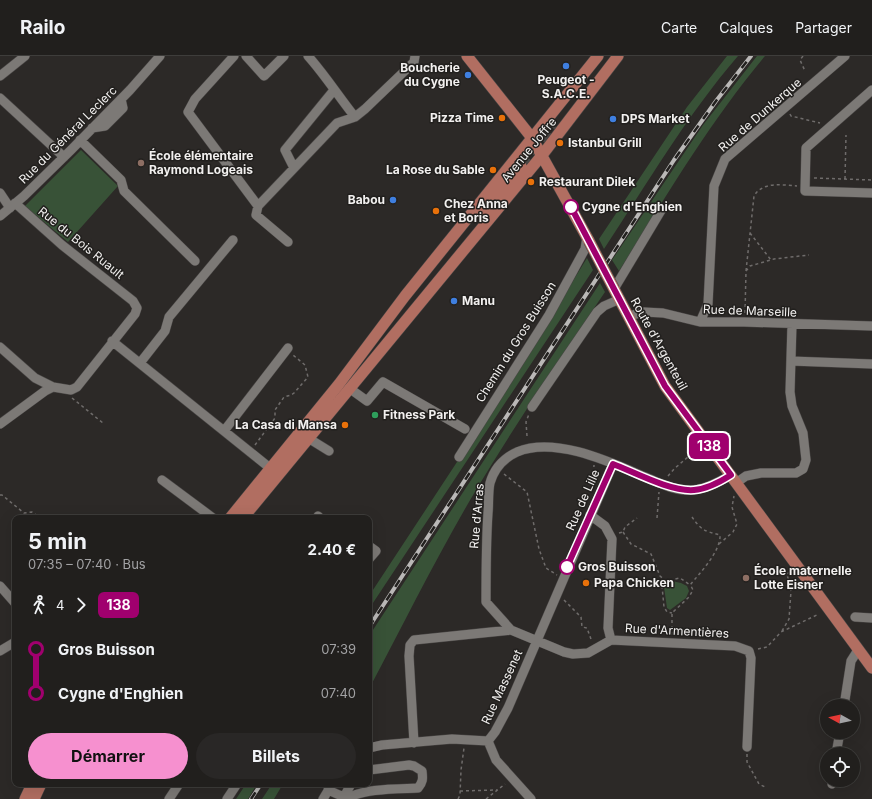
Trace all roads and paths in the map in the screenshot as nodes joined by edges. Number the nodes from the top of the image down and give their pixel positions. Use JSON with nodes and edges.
{"nodes":[{"id":1,"x":25,"y":56,"type":"edge"},
{"id":2,"x":160,"y":56,"type":"edge"},
{"id":3,"x":234,"y":56,"type":"edge"},
{"id":4,"x":246,"y":56,"type":"edge"},
{"id":5,"x":284,"y":56,"type":"edge"},
{"id":6,"x":308,"y":56,"type":"edge"},
{"id":7,"x":415,"y":56,"type":"edge"},
{"id":8,"x":467,"y":56,"type":"edge"},
{"id":9,"x":598,"y":56,"type":"edge"},
{"id":10,"x":604,"y":56,"type":"edge"},
{"id":11,"x":611,"y":56,"type":"edge"},
{"id":12,"x":618,"y":56,"type":"edge"},
{"id":13,"x":803,"y":56,"type":"edge"},
{"id":14,"x":845,"y":56,"type":"edge"},
{"id":15,"x":804,"y":71,"type":"dead end"},
{"id":16,"x":0,"y":76,"type":"edge"},
{"id":17,"x":334,"y":90,"type":"junction"},
{"id":18,"x":872,"y":90,"type":"edge"},
{"id":19,"x":0,"y":98,"type":"edge"},
{"id":20,"x":785,"y":108,"type":"junction"},
{"id":21,"x":355,"y":116,"type":"junction"},
{"id":22,"x":831,"y":126,"type":"junction"},
{"id":23,"x":846,"y":135,"type":"dead end"},
{"id":24,"x":532,"y":138,"type":"junction"},
{"id":25,"x":80,"y":140,"type":"junction"},
{"id":26,"x":543,"y":154,"type":"junction"},
{"id":27,"x":64,"y":156,"type":"junction"},
{"id":28,"x":294,"y":168,"type":"junction"},
{"id":29,"x":845,"y":179,"type":"junction"},
{"id":30,"x":872,"y":180,"type":"edge"},
{"id":31,"x":805,"y":185,"type":"junction"},
{"id":32,"x":0,"y":193,"type":"edge"},
{"id":33,"x":872,"y":193,"type":"edge"},
{"id":34,"x":13,"y":206,"type":"junction"},
{"id":35,"x":258,"y":206,"type":"junction"},
{"id":36,"x":662,"y":209,"type":"dead end"},
{"id":37,"x":0,"y":216,"type":"edge"},
{"id":38,"x":749,"y":232,"type":"junction"},
{"id":39,"x":588,"y":239,"type":"junction"},
{"id":40,"x":233,"y":240,"type":"dead end"},
{"id":41,"x":288,"y":242,"type":"dead end"},
{"id":42,"x":461,"y":249,"type":"junction"},
{"id":43,"x":809,"y":255,"type":"dead end"},
{"id":44,"x":771,"y":260,"type":"junction"},
{"id":45,"x":195,"y":261,"type":"dead end"},
{"id":46,"x":746,"y":271,"type":"junction"},
{"id":47,"x":614,"y":288,"type":"junction"},
{"id":48,"x":620,"y":299,"type":"junction"},
{"id":49,"x":629,"y":316,"type":"junction"},
{"id":50,"x":700,"y":322,"type":"junction"},
{"id":51,"x":744,"y":322,"type":"junction"},
{"id":52,"x":792,"y":324,"type":"junction"},
{"id":53,"x":872,"y":326,"type":"edge"},
{"id":54,"x":112,"y":341,"type":"junction"},
{"id":55,"x":371,"y":342,"type":"junction"},
{"id":56,"x":0,"y":347,"type":"edge"},
{"id":57,"x":288,"y":350,"type":"joint"},
{"id":58,"x":791,"y":361,"type":"junction"},
{"id":59,"x":140,"y":363,"type":"junction"},
{"id":60,"x":872,"y":364,"type":"edge"},
{"id":61,"x":54,"y":387,"type":"junction"},
{"id":62,"x":344,"y":388,"type":"junction"},
{"id":63,"x":68,"y":389,"type":"junction"},
{"id":64,"x":532,"y":407,"type":"joint"},
{"id":65,"x":103,"y":423,"type":"dead end"},
{"id":66,"x":0,"y":424,"type":"edge"},
{"id":67,"x":465,"y":429,"type":"dead end"},
{"id":68,"x":224,"y":431,"type":"junction"},
{"id":69,"x":527,"y":436,"type":"dead end"},
{"id":70,"x":308,"y":438,"type":"junction"},
{"id":71,"x":704,"y":439,"type":"junction"},
{"id":72,"x":329,"y":451,"type":"dead end"},
{"id":73,"x":250,"y":452,"type":"junction"},
{"id":74,"x":459,"y":457,"type":"dead end"},
{"id":75,"x":594,"y":457,"type":"junction"},
{"id":76,"x":613,"y":464,"type":"junction"},
{"id":77,"x":270,"y":468,"type":"junction"},
{"id":78,"x":496,"y":468,"type":"junction"},
{"id":79,"x":162,"y":480,"type":"dead end"},
{"id":80,"x":736,"y":482,"type":"junction"},
{"id":81,"x":663,"y":484,"type":"junction"},
{"id":82,"x":593,"y":487,"type":"dead end"},
{"id":83,"x":0,"y":495,"type":"edge"},
{"id":84,"x":36,"y":515,"type":"edge"},
{"id":85,"x":209,"y":515,"type":"edge"},
{"id":86,"x":232,"y":515,"type":"edge"},
{"id":87,"x":245,"y":515,"type":"edge"},
{"id":88,"x":590,"y":515,"type":"junction"},
{"id":89,"x":692,"y":517,"type":"dead end"},
{"id":90,"x":637,"y":518,"type":"dead end"},
{"id":91,"x":657,"y":518,"type":"dead end"},
{"id":92,"x":624,"y":532,"type":"junction"},
{"id":93,"x":609,"y":534,"type":"junction"},
{"id":94,"x":719,"y":544,"type":"junction"},
{"id":95,"x":372,"y":548,"type":"edge"},
{"id":96,"x":372,"y":555,"type":"edge"},
{"id":97,"x":798,"y":567,"type":"junction"},
{"id":98,"x":563,"y":578,"type":"junction"},
{"id":99,"x":666,"y":581,"type":"junction"},
{"id":100,"x":690,"y":585,"type":"junction"},
{"id":101,"x":0,"y":586,"type":"edge"},
{"id":102,"x":556,"y":594,"type":"junction"},
{"id":103,"x":12,"y":600,"type":"edge"},
{"id":104,"x":672,"y":613,"type":"junction"},
{"id":105,"x":820,"y":614,"type":"dead end"},
{"id":106,"x":855,"y":617,"type":"dead end"},
{"id":107,"x":872,"y":618,"type":"edge"},
{"id":108,"x":511,"y":630,"type":"junction"},
{"id":109,"x":780,"y":632,"type":"junction"},
{"id":110,"x":611,"y":640,"type":"junction"},
{"id":111,"x":536,"y":641,"type":"junction"},
{"id":112,"x":672,"y":643,"type":"junction"},
{"id":113,"x":12,"y":644,"type":"edge"},
{"id":114,"x":595,"y":649,"type":"junction"},
{"id":115,"x":858,"y":650,"type":"junction"},
{"id":116,"x":0,"y":651,"type":"edge"},
{"id":117,"x":749,"y":651,"type":"junction"},
{"id":118,"x":872,"y":668,"type":"edge"},
{"id":119,"x":845,"y":699,"type":"edge"},
{"id":120,"x":466,"y":740,"type":"junction"},
{"id":121,"x":488,"y":741,"type":"junction"},
{"id":122,"x":414,"y":743,"type":"junction"},
{"id":123,"x":372,"y":747,"type":"edge"},
{"id":124,"x":747,"y":747,"type":"joint"},
{"id":125,"x":372,"y":770,"type":"edge"},
{"id":126,"x":512,"y":778,"type":"junction"},
{"id":127,"x":31,"y":787,"type":"edge"},
{"id":128,"x":40,"y":787,"type":"edge"},
{"id":129,"x":177,"y":787,"type":"edge"},
{"id":130,"x":235,"y":787,"type":"edge"},
{"id":131,"x":330,"y":787,"type":"edge"},
{"id":132,"x":350,"y":787,"type":"edge"},
{"id":133,"x":767,"y":788,"type":"dead end"},
{"id":134,"x":497,"y":790,"type":"junction"},
{"id":135,"x":460,"y":791,"type":"junction"},
{"id":136,"x":346,"y":798,"type":"edge"},
{"id":137,"x":25,"y":799,"type":"edge"},
{"id":138,"x":34,"y":799,"type":"edge"},
{"id":139,"x":169,"y":799,"type":"edge"},
{"id":140,"x":227,"y":799,"type":"edge"},
{"id":141,"x":323,"y":799,"type":"edge"},
{"id":142,"x":458,"y":799,"type":"edge"},
{"id":143,"x":486,"y":799,"type":"edge"},
{"id":144,"x":531,"y":799,"type":"edge"}],
"edges":[{"from":1,"to":16,"type":"street"},
{"from":2,"to":25,"type":"street","name":"Rue du Général Leclerc"},
{"from":3,"to":35,"type":"street"},
{"from":4,"to":5,"type":"street"},
{"from":6,"to":17,"type":"street"},
{"from":7,"to":21,"type":"street"},
{"from":8,"to":24,"type":"main road","name":"Route d'Argenteuil"},
{"from":9,"to":24,"type":"main road","name":"Avenue Joffre"},
{"from":10,"to":11,"type":"main road","name":"Avenue Joffre"},
{"from":12,"to":26,"type":"main road","name":"Avenue Joffre"},
{"from":13,"to":15,"type":"path"},
{"from":14,"to":20,"type":"street","name":"Rue de Dunkerque"},
{"from":17,"to":21,"type":"street"},
{"from":17,"to":28,"type":"street"},
{"from":18,"to":22,"type":"street"},
{"from":19,"to":27,"type":"street"},
{"from":20,"to":22,"type":"path"},
{"from":20,"to":50,"type":"street","name":"Rue de Dunkerque"},
{"from":21,"to":28,"type":"street"},
{"from":22,"to":31,"type":"street"},
{"from":23,"to":29,"type":"path"},
{"from":24,"to":26,"type":"main road","name":"Route d'Argenteuil"},
{"from":24,"to":55,"type":"main road","name":"Avenue Joffre"},
{"from":25,"to":27,"type":"street","name":"Rue du Général Leclerc"},
{"from":25,"to":45,"type":"street"},
{"from":26,"to":39,"type":"main road","name":"Route d'Argenteuil"},
{"from":26,"to":42,"type":"main road","name":"Avenue Joffre"},
{"from":27,"to":34,"type":"street","name":"Rue du Général Leclerc"},
{"from":28,"to":35,"type":"street"},
{"from":29,"to":30,"type":"path"},
{"from":29,"to":31,"type":"path"},
{"from":31,"to":33,"type":"street"},
{"from":31,"to":38,"type":"path"},
{"from":32,"to":34,"type":"street","name":"Rue du Bois Ruault"},
{"from":34,"to":37,"type":"street","name":"Rue du Général Leclerc"},
{"from":34,"to":54,"type":"street","name":"Rue du Bois Ruault"},
{"from":35,"to":41,"type":"street"},
{"from":36,"to":47,"type":"street"},
{"from":38,"to":44,"type":"path"},
{"from":38,"to":46,"type":"path"},
{"from":39,"to":47,"type":"main road","name":"Route d'Argenteuil","bridge":true},
{"from":39,"to":74,"type":"street","name":"Chemin du Gros Buisson"},
{"from":40,"to":59,"type":"street"},
{"from":42,"to":55,"type":"main road","name":"Avenue Joffre"},
{"from":42,"to":62,"type":"main road","name":"Avenue Joffre"},
{"from":43,"to":44,"type":"path"},
{"from":44,"to":46,"type":"path"},
{"from":46,"to":51,"type":"path"},
{"from":47,"to":48,"type":"main road","name":"Route d'Argenteuil"},
{"from":48,"to":49,"type":"main road","name":"Route d'Argenteuil"},
{"from":48,"to":64,"type":"street"},
{"from":49,"to":50,"type":"street","name":"Rue de Marseille"},
{"from":49,"to":71,"type":"main road","name":"Route d'Argenteuil"},
{"from":50,"to":51,"type":"street","name":"Rue de Marseille"},
{"from":51,"to":52,"type":"street","name":"Rue de Marseille"},
{"from":52,"to":53,"type":"street","name":"Rue de Marseille"},
{"from":52,"to":58,"type":"street"},
{"from":54,"to":59,"type":"street"},
{"from":54,"to":63,"type":"street"},
{"from":55,"to":62,"type":"main road","name":"Avenue Joffre"},
{"from":56,"to":61,"type":"street"},
{"from":57,"to":68,"type":"street"},
{"from":57,"to":73,"type":"path"},
{"from":58,"to":60,"type":"street"},
{"from":58,"to":80,"type":"street","name":"Rue de Lille"},
{"from":59,"to":68,"type":"street"},
{"from":61,"to":63,"type":"street"},
{"from":61,"to":66,"type":"street"},
{"from":62,"to":67,"type":"street"},
{"from":62,"to":70,"type":"main road"},
{"from":62,"to":77,"type":"main road"},
{"from":63,"to":65,"type":"path"},
{"from":64,"to":69,"type":"path"},
{"from":68,"to":73,"type":"street"},
{"from":70,"to":72,"type":"street"},
{"from":70,"to":87,"type":"main road"},
{"from":71,"to":80,"type":"main road","name":"Route d'Argenteuil"},
{"from":71,"to":81,"type":"path"},
{"from":73,"to":77,"type":"street"},
{"from":75,"to":76,"type":"street"},
{"from":75,"to":78,"type":"street"},
{"from":75,"to":82,"type":"path"},
{"from":76,"to":81,"type":"street","name":"Rue de Lille"},
{"from":76,"to":88,"type":"street","name":"Rue de Lille"},
{"from":77,"to":86,"type":"main road"},
{"from":78,"to":98,"type":"path"},
{"from":78,"to":108,"type":"street","name":"Rue d'Arras"},
{"from":79,"to":85,"type":"street"},
{"from":80,"to":81,"type":"street","name":"Rue de Lille"},
{"from":80,"to":94,"type":"path"},
{"from":80,"to":97,"type":"main road","name":"Route d'Argenteuil"},
{"from":81,"to":91,"type":"path"},
{"from":83,"to":84,"type":"path"},
{"from":88,"to":93,"type":"street"},
{"from":88,"to":98,"type":"street","name":"Rue de Lille"},
{"from":89,"to":94,"type":"path"},
{"from":90,"to":92,"type":"path"},
{"from":92,"to":93,"type":"path"},
{"from":92,"to":99,"type":"path"},
{"from":93,"to":110,"type":"street"},
{"from":94,"to":100,"type":"path"},
{"from":95,"to":96,"type":"street"},
{"from":97,"to":109,"type":"path"},
{"from":97,"to":115,"type":"main road","name":"Route d'Argenteuil"},
{"from":98,"to":102,"type":"street","name":"Rue de Lille"},
{"from":99,"to":100,"type":"path"},
{"from":99,"to":104,"type":"path"},
{"from":100,"to":104,"type":"path"},
{"from":101,"to":103,"type":"street"},
{"from":102,"to":111,"type":"street","name":"Rue de Lille"},
{"from":102,"to":114,"type":"path"},
{"from":104,"to":112,"type":"path"},
{"from":105,"to":109,"type":"path"},
{"from":106,"to":107,"type":"street"},
{"from":108,"to":111,"type":"street","name":"Rue d'Arras"},
{"from":108,"to":122,"type":"street"},
{"from":109,"to":117,"type":"path"},
{"from":110,"to":112,"type":"street","name":"Rue d'Armentières"},
{"from":110,"to":114,"type":"street","name":"Rue d'Armentières"},
{"from":111,"to":114,"type":"street","name":"Rue d'Armentières"},
{"from":111,"to":121,"type":"street","name":"Rue Massenet"},
{"from":112,"to":117,"type":"street","name":"Rue d'Armentières"},
{"from":113,"to":116,"type":"street"},
{"from":115,"to":118,"type":"main road","name":"Route d'Argenteuil"},
{"from":115,"to":119,"type":"street"},
{"from":117,"to":124,"type":"street"},
{"from":120,"to":121,"type":"street"},
{"from":120,"to":122,"type":"street"},
{"from":120,"to":135,"type":"path"},
{"from":121,"to":126,"type":"street"},
{"from":122,"to":123,"type":"street"},
{"from":124,"to":133,"type":"path"},
{"from":125,"to":136,"type":"street"},
{"from":126,"to":134,"type":"path"},
{"from":126,"to":144,"type":"street"},
{"from":127,"to":137,"type":"main road"},
{"from":128,"to":138,"type":"main road"},
{"from":129,"to":139,"type":"street"},
{"from":130,"to":140,"type":"street"},
{"from":131,"to":136,"type":"street"},
{"from":131,"to":141,"type":"street"},
{"from":132,"to":136,"type":"street"},
{"from":134,"to":135,"type":"path"},
{"from":134,"to":143,"type":"path"},
{"from":135,"to":142,"type":"path"}]}
